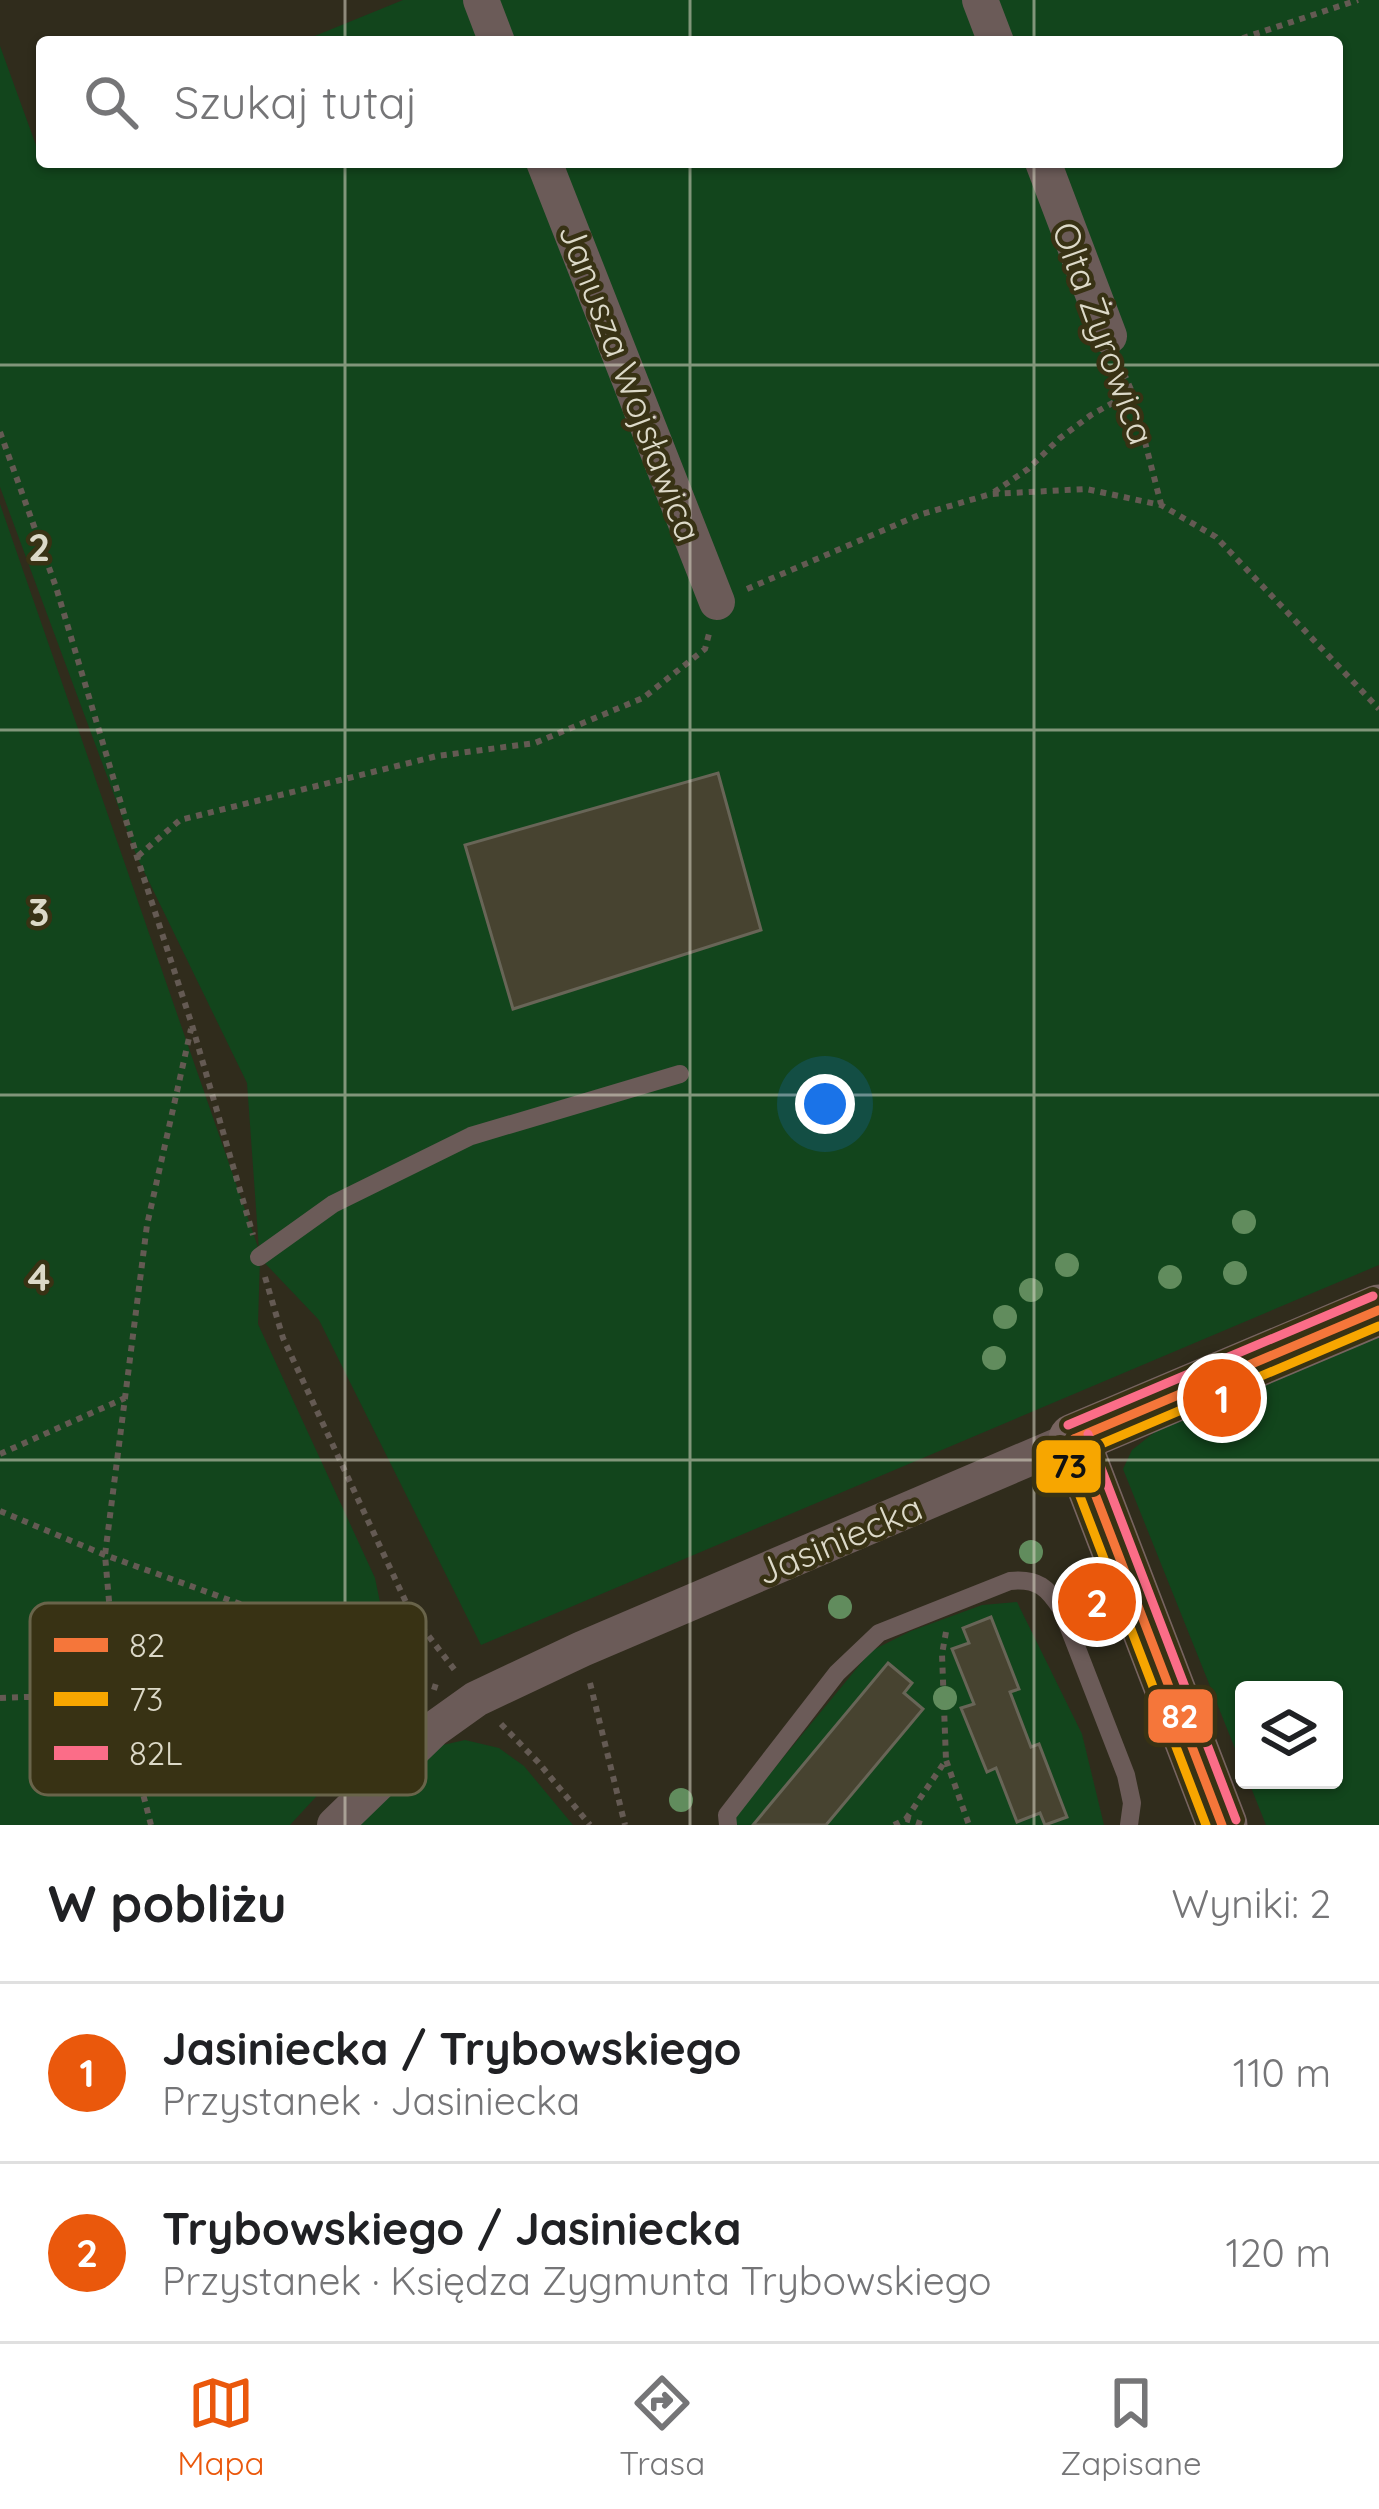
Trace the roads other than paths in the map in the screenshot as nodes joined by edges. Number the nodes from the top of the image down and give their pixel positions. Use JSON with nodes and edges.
{"nodes":[{"id":1,"x":481,"y":0,"type":"edge"},
{"id":2,"x":980,"y":0,"type":"edge"},
{"id":3,"x":495,"y":36,"type":"edge"},
{"id":4,"x":994,"y":36,"type":"edge"},
{"id":5,"x":546,"y":168,"type":"edge"},
{"id":6,"x":1044,"y":168,"type":"edge"},
{"id":7,"x":1109,"y":336,"type":"road end"},
{"id":8,"x":717,"y":602,"type":"road end"},
{"id":9,"x":680,"y":1074,"type":"dead end"},
{"id":10,"x":259,"y":1257,"type":"road end"},
{"id":11,"x":1379,"y":1310,"type":"edge"},
{"id":12,"x":1074,"y":1438,"type":"junction"},
{"id":13,"x":426,"y":1737,"type":"edge"},
{"id":14,"x":366,"y":1795,"type":"edge"},
{"id":15,"x":335,"y":1825,"type":"edge"},
{"id":16,"x":728,"y":1825,"type":"edge"},
{"id":17,"x":1129,"y":1825,"type":"edge"},
{"id":18,"x":1222,"y":1825,"type":"edge"}],
"edges":[{"from":1,"to":3,"type":"street"},
{"from":2,"to":4,"type":"street"},
{"from":5,"to":8,"type":"street","name":"Janusza Wojsławica"},
{"from":6,"to":7,"type":"street","name":"Olta Żyrowica"},
{"from":9,"to":10,"type":"lane"},
{"from":11,"to":12,"type":"street","name":"Jasiniecka"},
{"from":12,"to":13,"type":"street","name":"Jasiniecka"},
{"from":12,"to":18,"type":"street"},
{"from":14,"to":15,"type":"street","name":"Jasiniecka"},
{"from":16,"to":17,"type":"lane"}]}
